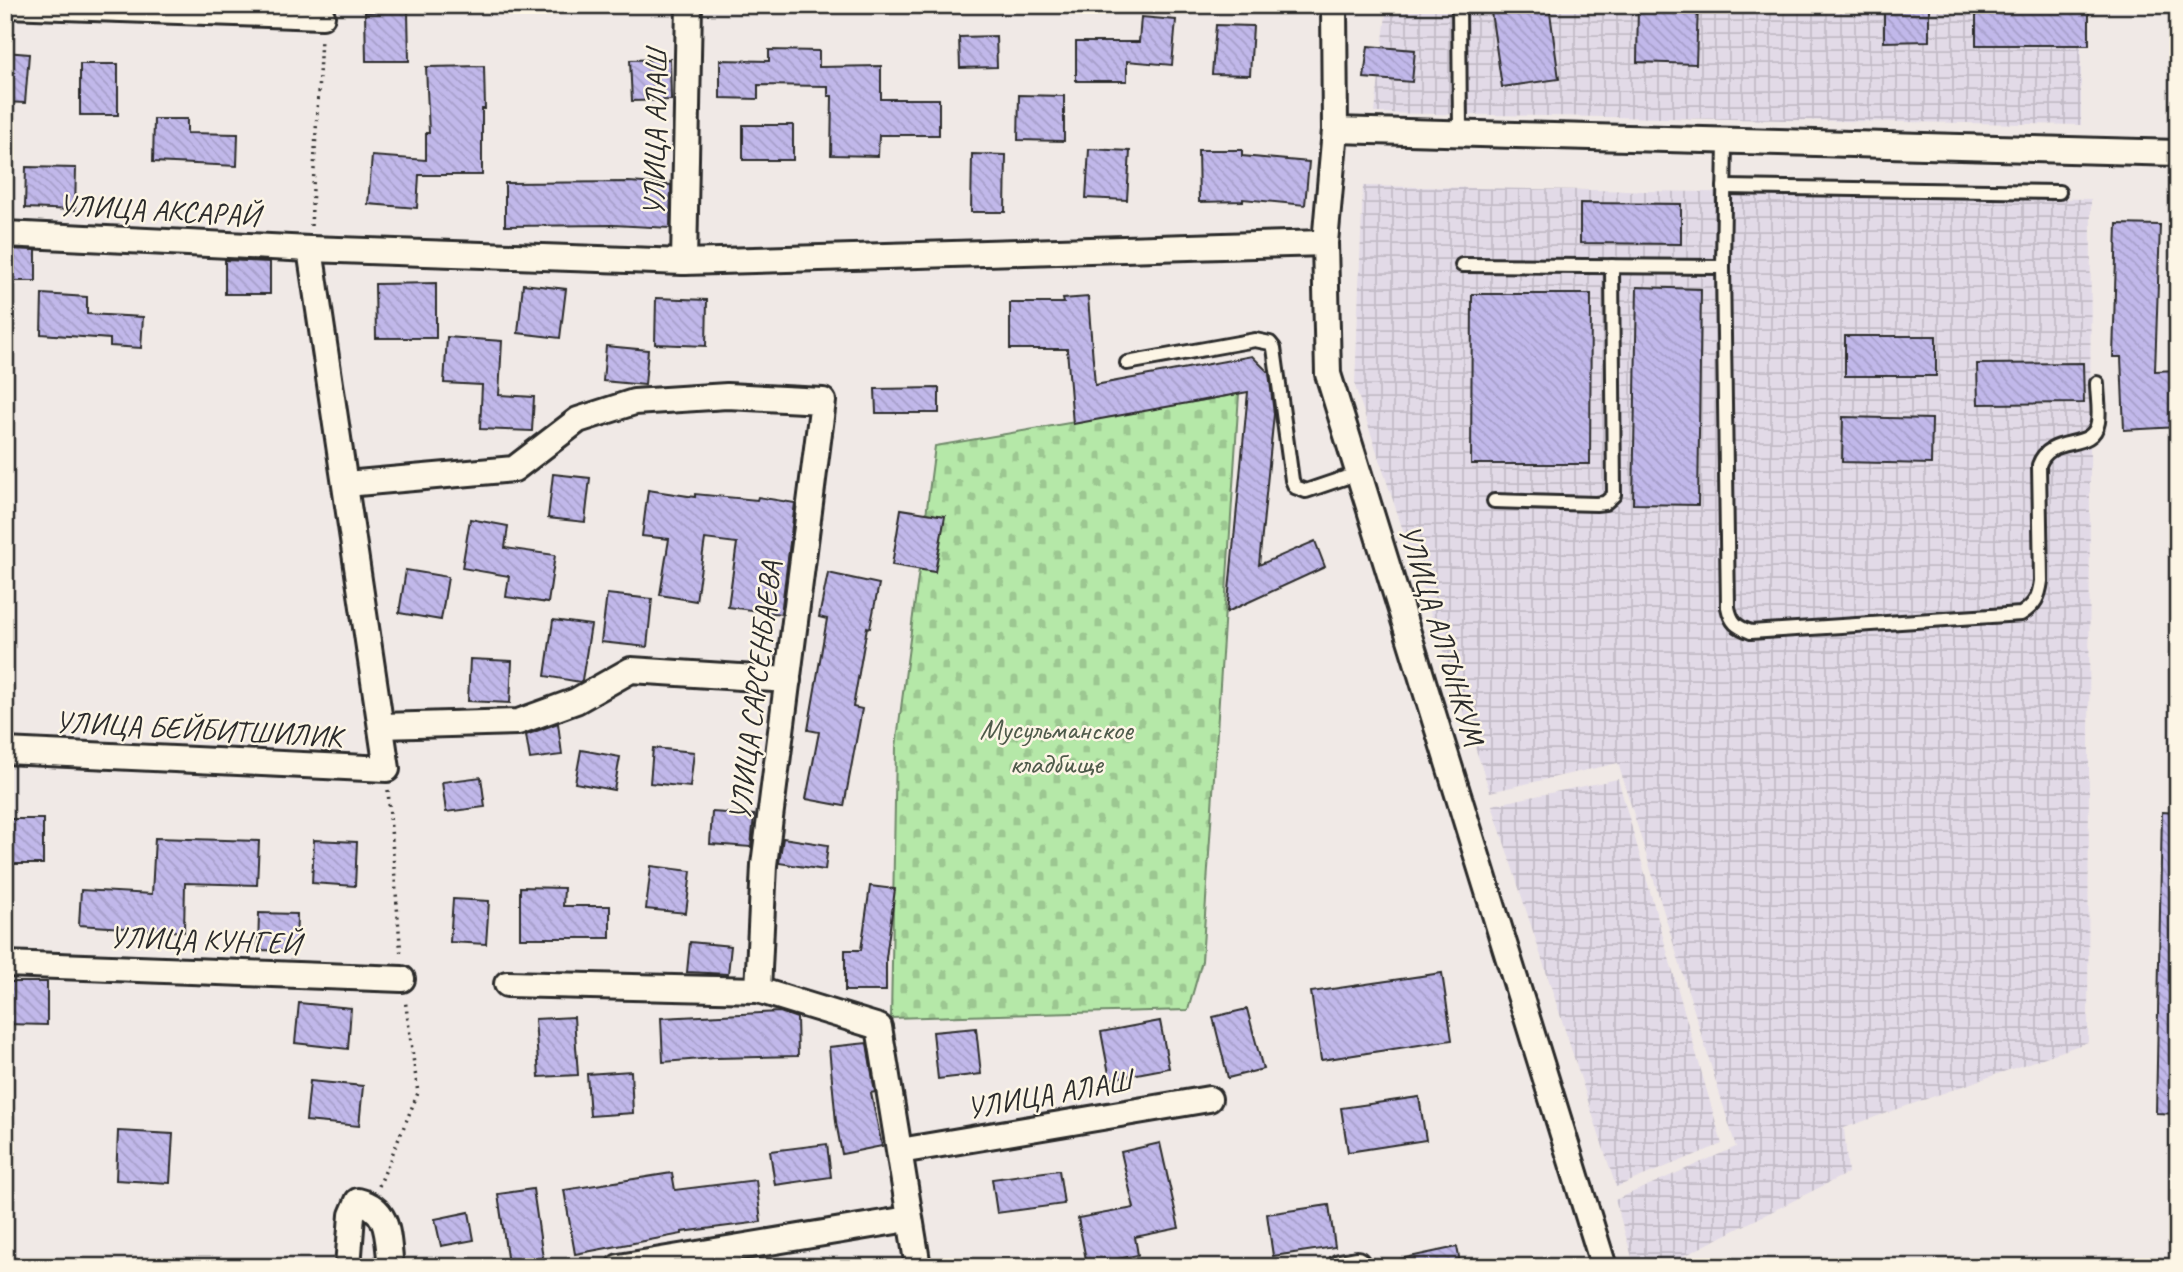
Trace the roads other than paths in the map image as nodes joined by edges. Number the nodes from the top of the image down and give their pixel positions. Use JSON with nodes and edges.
{"nodes":[{"id":1,"x":6,"y":5,"type":"edge"},
{"id":2,"x":689,"y":5,"type":"edge"},
{"id":3,"x":1334,"y":5,"type":"edge"},
{"id":4,"x":1458,"y":5,"type":"edge"},
{"id":5,"x":322,"y":16,"type":"road end"},
{"id":6,"x":1335,"y":130,"type":"junction"},
{"id":7,"x":1460,"y":133,"type":"junction"},
{"id":8,"x":1725,"y":141,"type":"junction"},
{"id":9,"x":2178,"y":153,"type":"edge"},
{"id":10,"x":1724,"y":187,"type":"junction"},
{"id":11,"x":2059,"y":192,"type":"dead end"},
{"id":12,"x":5,"y":234,"type":"edge"},
{"id":13,"x":1325,"y":243,"type":"junction"},
{"id":14,"x":310,"y":249,"type":"junction"},
{"id":15,"x":684,"y":262,"type":"junction"},
{"id":16,"x":1462,"y":265,"type":"dead end"},
{"id":17,"x":1612,"y":266,"type":"junction"},
{"id":18,"x":1723,"y":267,"type":"junction"},
{"id":19,"x":1127,"y":363,"type":"dead end"},
{"id":20,"x":2097,"y":383,"type":"dead end"},
{"id":21,"x":1359,"y":473,"type":"junction"},
{"id":22,"x":346,"y":484,"type":"junction"},
{"id":23,"x":1494,"y":501,"type":"dead end"},
{"id":24,"x":788,"y":680,"type":"junction"},
{"id":25,"x":382,"y":726,"type":"junction"},
{"id":26,"x":5,"y":751,"type":"edge"},
{"id":27,"x":5,"y":964,"type":"edge"},
{"id":28,"x":402,"y":979,"type":"dead end"},
{"id":29,"x":507,"y":984,"type":"dead end"},
{"id":30,"x":758,"y":990,"type":"junction"},
{"id":31,"x":1209,"y":1099,"type":"dead end"},
{"id":32,"x":900,"y":1151,"type":"junction"},
{"id":33,"x":908,"y":1219,"type":"junction"},
{"id":34,"x":348,"y":1267,"type":"edge"},
{"id":35,"x":391,"y":1267,"type":"edge"},
{"id":36,"x":619,"y":1267,"type":"edge"},
{"id":37,"x":918,"y":1267,"type":"edge"},
{"id":38,"x":1340,"y":1267,"type":"edge"},
{"id":39,"x":1357,"y":1267,"type":"edge"},
{"id":40,"x":1604,"y":1267,"type":"edge"}],
"edges":[{"from":1,"to":5,"type":"street"},
{"from":2,"to":15,"type":"street","name":"УЛИЦА АЛАШ"},
{"from":3,"to":6,"type":"street","name":"УЛИЦА АЛТЫНКУМ"},
{"from":4,"to":7,"type":"lane"},
{"from":6,"to":7,"type":"street"},
{"from":6,"to":13,"type":"street","name":"УЛИЦА АЛТЫНКУМ"},
{"from":7,"to":8,"type":"street"},
{"from":8,"to":9,"type":"street"},
{"from":8,"to":10,"type":"lane"},
{"from":10,"to":11,"type":"lane"},
{"from":10,"to":18,"type":"lane"},
{"from":12,"to":14,"type":"street","name":"УЛИЦА АКСАРАЙ"},
{"from":13,"to":15,"type":"street","name":"УЛИЦА АКСАРАЙ"},
{"from":13,"to":21,"type":"street","name":"УЛИЦА АЛТЫНКУМ"},
{"from":14,"to":15,"type":"street","name":"УЛИЦА АКСАРАЙ"},
{"from":14,"to":22,"type":"street"},
{"from":16,"to":17,"type":"lane"},
{"from":17,"to":18,"type":"lane"},
{"from":17,"to":23,"type":"lane"},
{"from":18,"to":20,"type":"lane"},
{"from":19,"to":21,"type":"lane"},
{"from":21,"to":40,"type":"street","name":"УЛИЦА АЛТЫНКУМ"},
{"from":22,"to":24,"type":"street","name":"УЛИЦА САРСЕНБАЕВА"},
{"from":22,"to":25,"type":"street"},
{"from":24,"to":25,"type":"street"},
{"from":24,"to":30,"type":"street","name":"УЛИЦА САРСЕНБАЕВА"},
{"from":25,"to":26,"type":"street","name":"УЛИЦА БЕЙБИТШИЛИК"},
{"from":27,"to":28,"type":"street","name":"УЛИЦА КУНГЕЙ"},
{"from":29,"to":30,"type":"street"},
{"from":30,"to":32,"type":"street"},
{"from":31,"to":32,"type":"street","name":"УЛИЦА АЛАШ"},
{"from":32,"to":33,"type":"street"},
{"from":33,"to":36,"type":"street"},
{"from":33,"to":37,"type":"street"},
{"from":34,"to":35,"type":"street"},
{"from":38,"to":39,"type":"street"}]}
